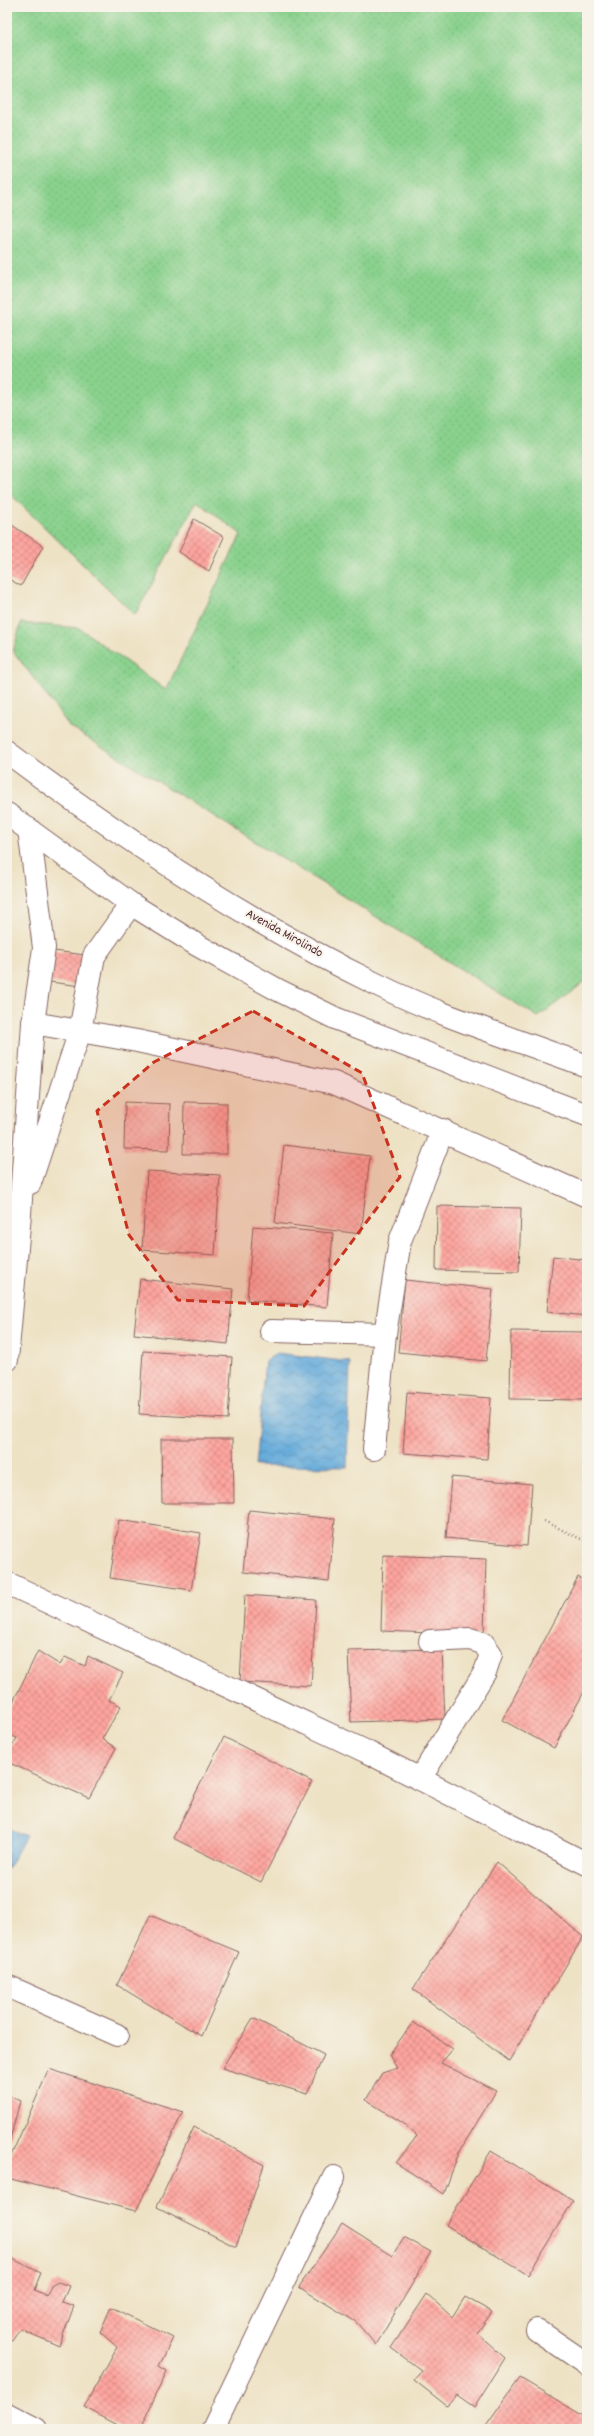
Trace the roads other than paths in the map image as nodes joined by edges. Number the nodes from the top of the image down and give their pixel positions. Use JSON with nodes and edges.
{"nodes":[{"id":1,"x":7,"y":752,"type":"edge"},
{"id":2,"x":7,"y":814,"type":"edge"},
{"id":3,"x":29,"y":830,"type":"junction"},
{"id":4,"x":131,"y":904,"type":"junction"},
{"id":5,"x":33,"y":1023,"type":"junction"},
{"id":6,"x":80,"y":1031,"type":"junction"},
{"id":7,"x":587,"y":1066,"type":"edge"},
{"id":8,"x":587,"y":1116,"type":"edge"},
{"id":9,"x":442,"y":1130,"type":"junction"},
{"id":10,"x":587,"y":1196,"type":"edge"},
{"id":11,"x":20,"y":1214,"type":"junction"},
{"id":12,"x":271,"y":1331,"type":"dead end"},
{"id":13,"x":385,"y":1334,"type":"junction"},
{"id":14,"x":7,"y":1360,"type":"edge"},
{"id":15,"x":374,"y":1449,"type":"dead end"},
{"id":16,"x":7,"y":1583,"type":"edge"},
{"id":17,"x":430,"y":1641,"type":"dead end"},
{"id":18,"x":420,"y":1779,"type":"junction"},
{"id":19,"x":587,"y":1864,"type":"edge"},
{"id":20,"x":7,"y":1986,"type":"edge"},
{"id":21,"x":117,"y":2035,"type":"dead end"},
{"id":22,"x":334,"y":2177,"type":"dead end"},
{"id":23,"x":537,"y":2330,"type":"dead end"},
{"id":24,"x":587,"y":2364,"type":"edge"},
{"id":25,"x":7,"y":2414,"type":"edge"},
{"id":26,"x":36,"y":2429,"type":"edge"},
{"id":27,"x":213,"y":2429,"type":"edge"}],
"edges":[{"from":1,"to":7,"type":"street","name":"Avenida Mirolindo"},
{"from":2,"to":3,"type":"street"},
{"from":3,"to":4,"type":"street"},
{"from":3,"to":5,"type":"street"},
{"from":4,"to":6,"type":"street"},
{"from":4,"to":8,"type":"street"},
{"from":5,"to":6,"type":"street"},
{"from":5,"to":11,"type":"street"},
{"from":6,"to":9,"type":"street"},
{"from":6,"to":11,"type":"street"},
{"from":9,"to":10,"type":"street"},
{"from":9,"to":13,"type":"street"},
{"from":11,"to":14,"type":"street"},
{"from":12,"to":13,"type":"street"},
{"from":13,"to":15,"type":"street"},
{"from":16,"to":18,"type":"street"},
{"from":17,"to":18,"type":"street"},
{"from":18,"to":19,"type":"street"},
{"from":20,"to":21,"type":"street"},
{"from":22,"to":27,"type":"street"},
{"from":23,"to":24,"type":"street"},
{"from":25,"to":26,"type":"street"}]}
